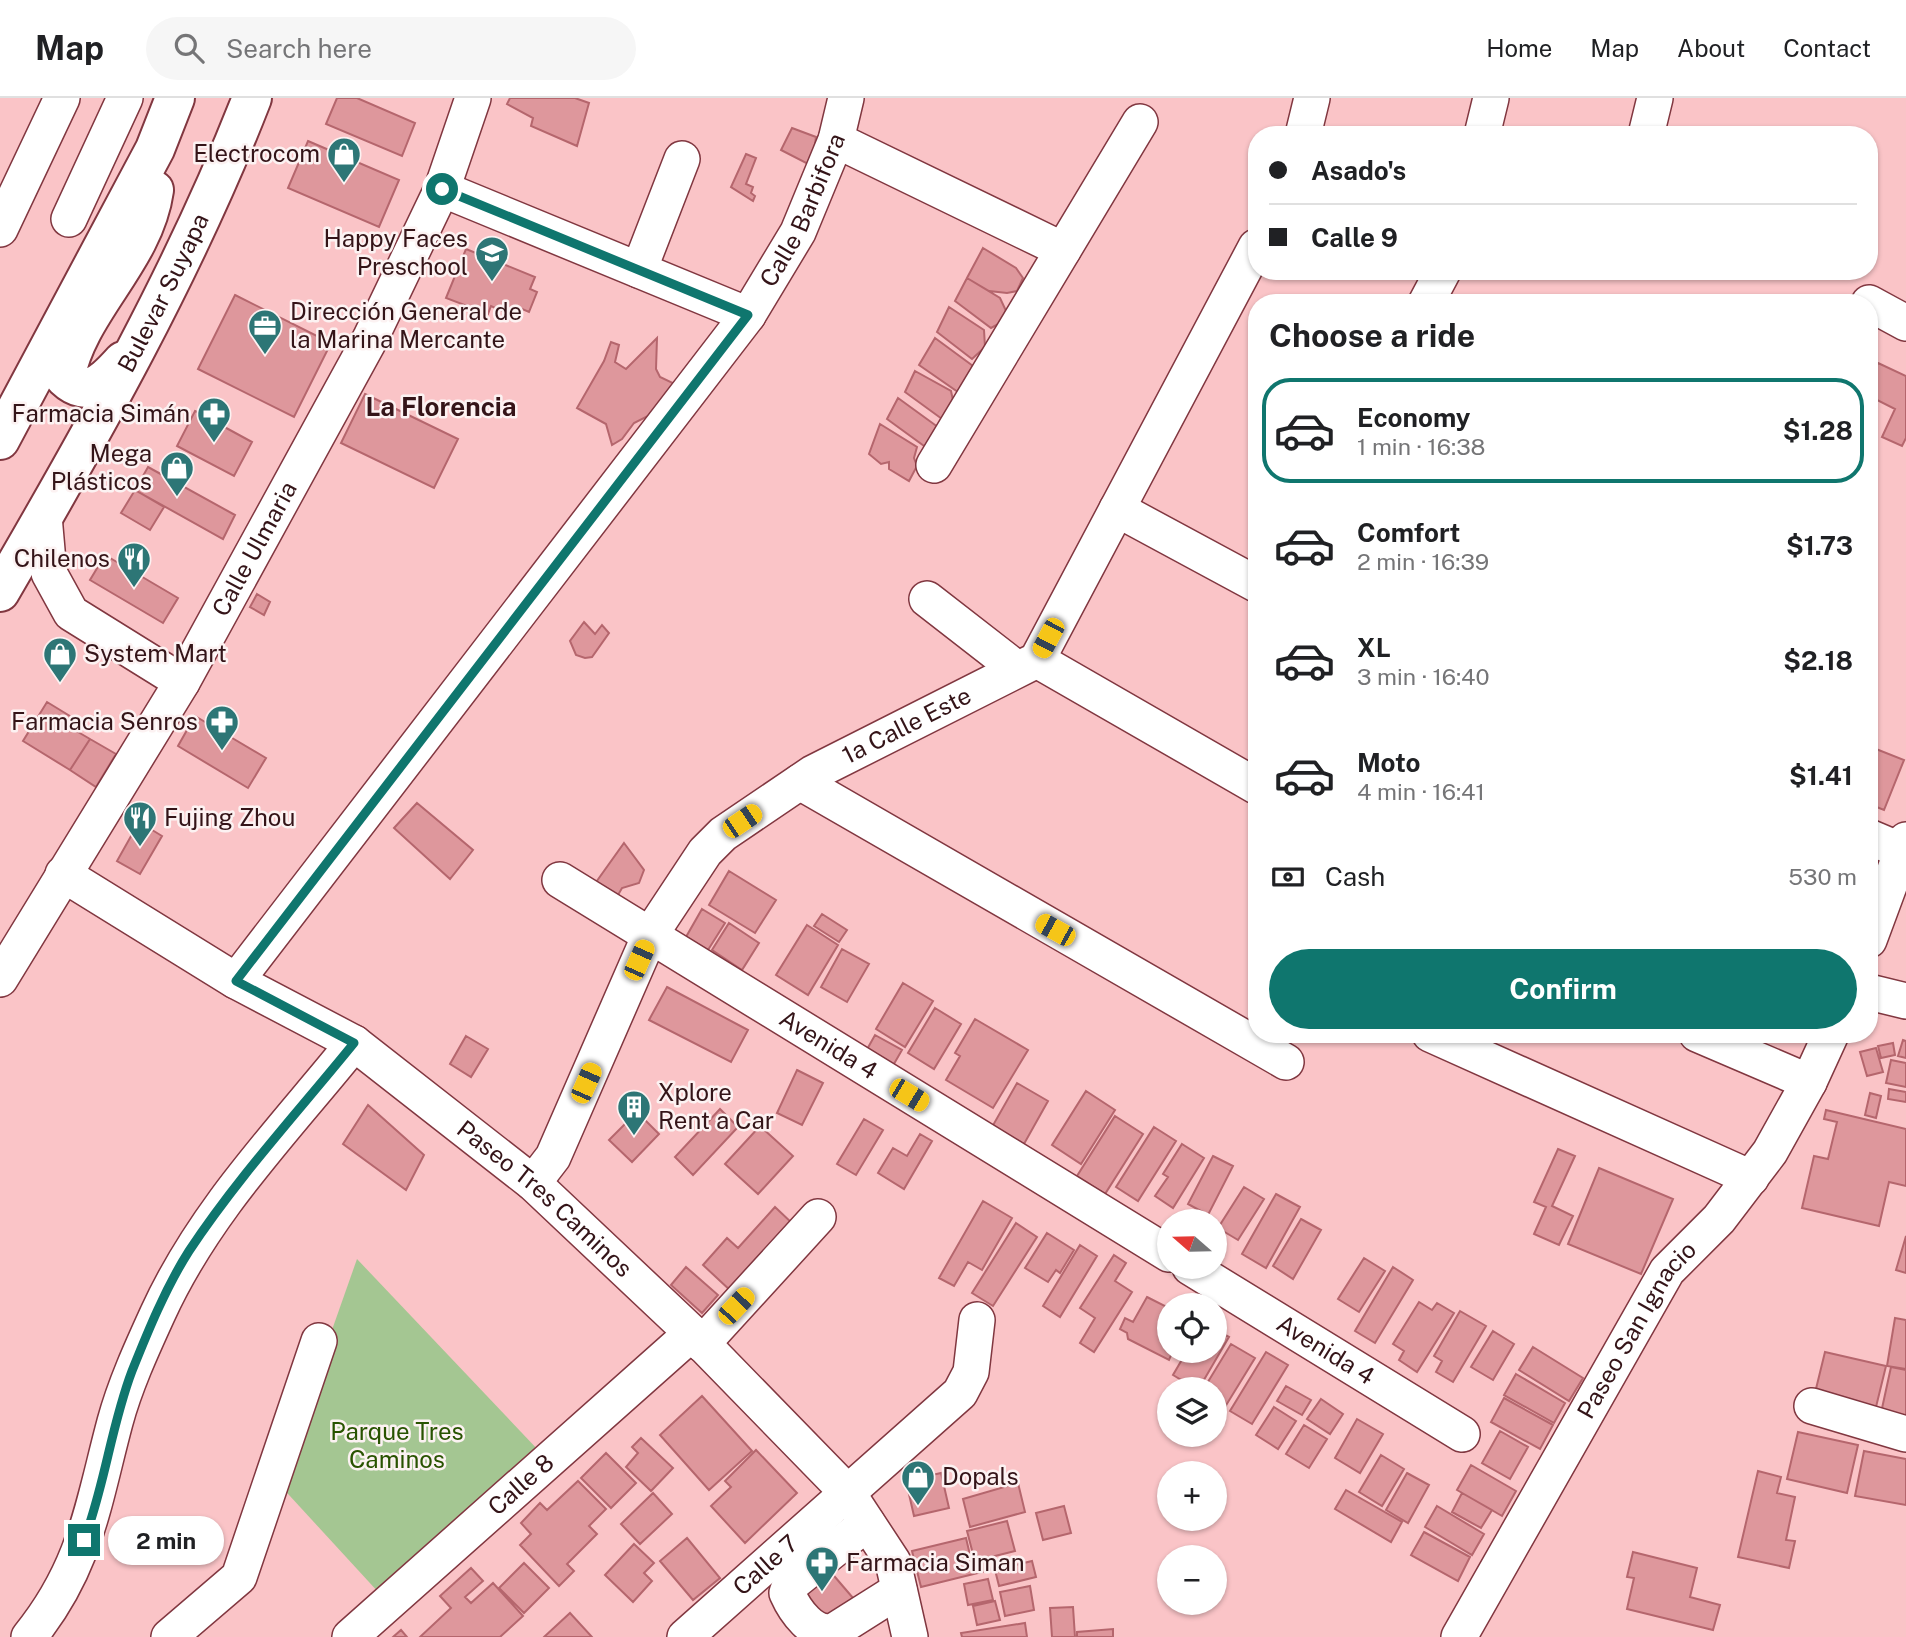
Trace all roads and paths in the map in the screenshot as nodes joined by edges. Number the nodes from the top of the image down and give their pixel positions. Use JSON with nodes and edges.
{"nodes":[{"id":1,"x":62,"y":98,"type":"edge"},
{"id":2,"x":125,"y":98,"type":"edge"},
{"id":3,"x":252,"y":98,"type":"edge"},
{"id":4,"x":473,"y":98,"type":"edge"},
{"id":5,"x":846,"y":98,"type":"edge"},
{"id":6,"x":1312,"y":98,"type":"edge"},
{"id":7,"x":1491,"y":98,"type":"edge"},
{"id":8,"x":1655,"y":98,"type":"edge"},
{"id":9,"x":161,"y":102,"type":"edge"},
{"id":10,"x":1140,"y":122,"type":"dead end"},
{"id":11,"x":1305,"y":126,"type":"edge"},
{"id":12,"x":1484,"y":126,"type":"edge"},
{"id":13,"x":1648,"y":126,"type":"edge"},
{"id":14,"x":836,"y":141,"type":"junction"},
{"id":15,"x":155,"y":149,"type":"junction"},
{"id":16,"x":682,"y":159,"type":"dead end"},
{"id":17,"x":442,"y":189,"type":"junction"},
{"id":18,"x":69,"y":219,"type":"dead end"},
{"id":19,"x":0,"y":229,"type":"edge"},
{"id":20,"x":1063,"y":250,"type":"junction"},
{"id":21,"x":1248,"y":262,"type":"edge"},
{"id":22,"x":639,"y":270,"type":"junction"},
{"id":23,"x":1878,"y":308,"type":"edge"},
{"id":24,"x":748,"y":315,"type":"junction"},
{"id":25,"x":1906,"y":323,"type":"edge"},
{"id":26,"x":136,"y":348,"type":"junction"},
{"id":27,"x":15,"y":405,"type":"edge"},
{"id":28,"x":0,"y":440,"type":"edge"},
{"id":29,"x":934,"y":465,"type":"dead end"},
{"id":30,"x":51,"y":503,"type":"junction"},
{"id":31,"x":1117,"y":509,"type":"junction"},
{"id":32,"x":1248,"y":580,"type":"edge"},
{"id":33,"x":0,"y":592,"type":"edge"},
{"id":34,"x":927,"y":599,"type":"dead end"},
{"id":35,"x":1027,"y":664,"type":"junction"},
{"id":36,"x":182,"y":682,"type":"junction"},
{"id":37,"x":800,"y":782,"type":"junction"},
{"id":38,"x":1248,"y":782,"type":"edge"},
{"id":39,"x":1878,"y":839,"type":"edge"},
{"id":40,"x":1904,"y":845,"type":"edge"},
{"id":41,"x":63,"y":874,"type":"junction"},
{"id":42,"x":560,"y":880,"type":"dead end"},
{"id":43,"x":1878,"y":916,"type":"edge"},
{"id":44,"x":650,"y":935,"type":"junction"},
{"id":45,"x":0,"y":979,"type":"edge"},
{"id":46,"x":236,"y":981,"type":"junction"},
{"id":47,"x":1878,"y":994,"type":"edge"},
{"id":48,"x":1906,"y":1002,"type":"edge"},
{"id":49,"x":1248,"y":1040,"type":"edge"},
{"id":50,"x":354,"y":1043,"type":"junction"},
{"id":51,"x":1253,"y":1043,"type":"edge"},
{"id":52,"x":1450,"y":1043,"type":"edge"},
{"id":53,"x":1719,"y":1043,"type":"edge"},
{"id":54,"x":1827,"y":1043,"type":"edge"},
{"id":55,"x":1286,"y":1062,"type":"dead end"},
{"id":56,"x":1809,"y":1082,"type":"junction"},
{"id":57,"x":1751,"y":1178,"type":"junction"},
{"id":58,"x":533,"y":1182,"type":"junction"},
{"id":59,"x":818,"y":1217,"type":"dead end"},
{"id":60,"x":1157,"y":1247,"type":"edge"},
{"id":61,"x":1210,"y":1279,"type":"edge"},
{"id":62,"x":977,"y":1320,"type":"dead end"},
{"id":63,"x":697,"y":1338,"type":"junction"},
{"id":64,"x":319,"y":1341,"type":"dead end"},
{"id":65,"x":1812,"y":1406,"type":"dead end"},
{"id":66,"x":1462,"y":1434,"type":"dead end"},
{"id":67,"x":1906,"y":1434,"type":"edge"},
{"id":68,"x":847,"y":1492,"type":"junction"},
{"id":69,"x":867,"y":1523,"type":"junction"},
{"id":70,"x":899,"y":1590,"type":"junction"},
{"id":71,"x":29,"y":1637,"type":"edge"},
{"id":72,"x":169,"y":1637,"type":"edge"},
{"id":73,"x":350,"y":1637,"type":"edge"},
{"id":74,"x":685,"y":1637,"type":"edge"},
{"id":75,"x":911,"y":1637,"type":"edge"},
{"id":76,"x":1459,"y":1637,"type":"edge"}],
"edges":[{"from":1,"to":19,"type":"street"},
{"from":2,"to":18,"type":"street"},
{"from":3,"to":26,"type":"main road","name":"Bulevar Suyapa"},
{"from":4,"to":17,"type":"street","name":"Calle Ulmaria"},
{"from":5,"to":14,"type":"street","name":"Calle Barbifora"},
{"from":6,"to":11,"type":"street"},
{"from":7,"to":12,"type":"street"},
{"from":8,"to":13,"type":"street"},
{"from":9,"to":15,"type":"main road"},
{"from":10,"to":20,"type":"street"},
{"from":14,"to":20,"type":"street"},
{"from":14,"to":24,"type":"street","name":"Calle Barbifora"},
{"from":15,"to":26,"type":"main road"},
{"from":15,"to":27,"type":"main road"},
{"from":16,"to":22,"type":"street"},
{"from":17,"to":22,"type":"street"},
{"from":17,"to":36,"type":"street","name":"Calle Ulmaria"},
{"from":20,"to":29,"type":"street"},
{"from":21,"to":31,"type":"street"},
{"from":22,"to":24,"type":"street"},
{"from":23,"to":25,"type":"street"},
{"from":24,"to":46,"type":"street","name":"Calle Barbifora"},
{"from":26,"to":30,"type":"main road","name":"Bulevar Suyapa"},
{"from":27,"to":28,"type":"main road"},
{"from":27,"to":30,"type":"main road"},
{"from":30,"to":33,"type":"main road","name":"Bulevar Suyapa"},
{"from":30,"to":36,"type":"street"},
{"from":31,"to":32,"type":"street"},
{"from":31,"to":35,"type":"street"},
{"from":34,"to":35,"type":"street"},
{"from":35,"to":37,"type":"street","name":"1a Calle Este"},
{"from":35,"to":38,"type":"street"},
{"from":36,"to":41,"type":"street","name":"Calle Ulmaria"},
{"from":37,"to":44,"type":"street","name":"1a Calle Este"},
{"from":37,"to":49,"type":"street"},
{"from":39,"to":40,"type":"street"},
{"from":40,"to":43,"type":"street"},
{"from":41,"to":45,"type":"street","name":"Calle Ulmaria"},
{"from":41,"to":46,"type":"street","name":"Paseo Tres Caminos"},
{"from":42,"to":44,"type":"street","name":"Avenida 4"},
{"from":44,"to":58,"type":"street","name":"1a Calle Este"},
{"from":44,"to":60,"type":"street","name":"Avenida 4"},
{"from":46,"to":50,"type":"street","name":"Paseo Tres Caminos"},
{"from":47,"to":48,"type":"street"},
{"from":50,"to":58,"type":"street","name":"Paseo Tres Caminos"},
{"from":50,"to":71,"type":"street"},
{"from":51,"to":55,"type":"street"},
{"from":52,"to":57,"type":"street"},
{"from":53,"to":56,"type":"street"},
{"from":54,"to":56,"type":"street","name":"Paseo San Ignacio"},
{"from":56,"to":57,"type":"street","name":"Paseo San Ignacio"},
{"from":57,"to":76,"type":"street","name":"Paseo San Ignacio"},
{"from":58,"to":63,"type":"street","name":"Paseo Tres Caminos"},
{"from":59,"to":63,"type":"street","name":"Calle 8"},
{"from":61,"to":66,"type":"street","name":"Avenida 4"},
{"from":62,"to":68,"type":"street","name":"Calle 7"},
{"from":63,"to":68,"type":"street","name":"Paseo Tres Caminos"},
{"from":63,"to":73,"type":"street","name":"Calle 8"},
{"from":64,"to":72,"type":"street"},
{"from":65,"to":67,"type":"street"},
{"from":68,"to":69,"type":"street","name":"Paseo Tres Caminos"},
{"from":68,"to":74,"type":"street","name":"Calle 7"},
{"from":69,"to":70,"type":"street","name":"Paseo Tres Caminos"},
{"from":69,"to":70,"type":"street"},
{"from":70,"to":75,"type":"street","name":"Paseo Tres Caminos"}]}
